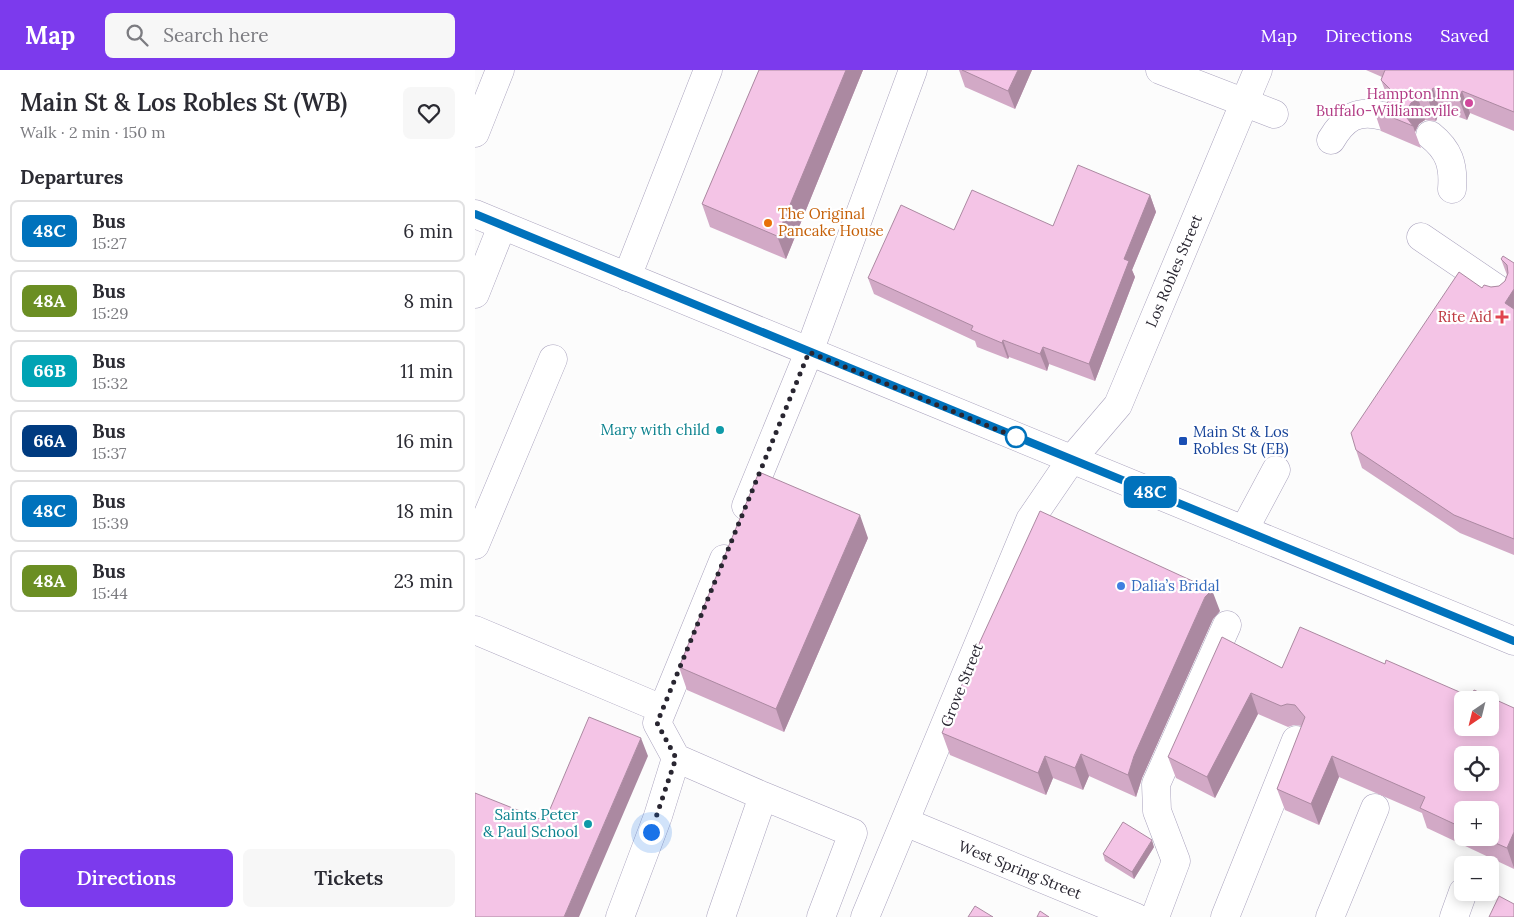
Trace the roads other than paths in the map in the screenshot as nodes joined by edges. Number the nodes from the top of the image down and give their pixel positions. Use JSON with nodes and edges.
{"nodes":[{"id":1,"x":500,"y":70,"type":"edge"},
{"id":2,"x":708,"y":70,"type":"edge"},
{"id":3,"x":913,"y":70,"type":"edge"},
{"id":4,"x":1160,"y":70,"type":"edge"},
{"id":5,"x":1258,"y":70,"type":"edge"},
{"id":6,"x":1244,"y":104,"type":"junction"},
{"id":7,"x":1274,"y":114,"type":"dead end"},
{"id":8,"x":1383,"y":116,"type":"edge"},
{"id":9,"x":475,"y":133,"type":"edge"},
{"id":10,"x":1430,"y":136,"type":"dead end"},
{"id":11,"x":1331,"y":140,"type":"dead end"},
{"id":12,"x":1452,"y":189,"type":"dead end"},
{"id":13,"x":475,"y":214,"type":"edge"},
{"id":14,"x":502,"y":226,"type":"junction"},
{"id":15,"x":1421,"y":237,"type":"dead end"},
{"id":16,"x":627,"y":277,"type":"junction"},
{"id":17,"x":1499,"y":290,"type":"edge"},
{"id":18,"x":475,"y":294,"type":"edge"},
{"id":19,"x":809,"y":352,"type":"junction"},
{"id":20,"x":553,"y":359,"type":"dead end"},
{"id":21,"x":1071,"y":460,"type":"junction"},
{"id":22,"x":1277,"y":470,"type":"dead end"},
{"id":23,"x":1244,"y":530,"type":"junction"},
{"id":24,"x":475,"y":545,"type":"edge"},
{"id":25,"x":1227,"y":625,"type":"dead end"},
{"id":26,"x":475,"y":630,"type":"edge"},
{"id":27,"x":1514,"y":641,"type":"edge"},
{"id":28,"x":662,"y":709,"type":"junction"},
{"id":29,"x":1296,"y":740,"type":"edge"},
{"id":30,"x":676,"y":758,"type":"junction"},
{"id":31,"x":763,"y":796,"type":"junction"},
{"id":32,"x":1375,"y":808,"type":"dead end"},
{"id":33,"x":905,"y":822,"type":"junction"},
{"id":34,"x":1460,"y":901,"type":"edge"},
{"id":35,"x":620,"y":917,"type":"edge"},
{"id":36,"x":721,"y":917,"type":"edge"},
{"id":37,"x":821,"y":917,"type":"edge"},
{"id":38,"x":865,"y":917,"type":"edge"},
{"id":39,"x":1135,"y":917,"type":"edge"},
{"id":40,"x":1155,"y":917,"type":"edge"},
{"id":41,"x":1225,"y":917,"type":"edge"},
{"id":42,"x":1330,"y":917,"type":"edge"},
{"id":43,"x":1454,"y":917,"type":"edge"}],
"edges":[{"from":1,"to":9,"type":"street"},
{"from":2,"to":16,"type":"street"},
{"from":3,"to":19,"type":"street"},
{"from":4,"to":6,"type":"street"},
{"from":5,"to":6,"type":"street","name":"Los Robles Street"},
{"from":6,"to":7,"type":"street"},
{"from":6,"to":21,"type":"street","name":"Los Robles Street"},
{"from":8,"to":11,"type":"street"},
{"from":10,"to":12,"type":"street"},
{"from":13,"to":14,"type":"street"},
{"from":14,"to":16,"type":"street"},
{"from":14,"to":18,"type":"street"},
{"from":15,"to":17,"type":"street"},
{"from":16,"to":19,"type":"street"},
{"from":19,"to":21,"type":"street"},
{"from":19,"to":28,"type":"street"},
{"from":20,"to":24,"type":"street"},
{"from":21,"to":23,"type":"street"},
{"from":21,"to":33,"type":"street","name":"Grove Street"},
{"from":22,"to":23,"type":"street"},
{"from":23,"to":27,"type":"street"},
{"from":25,"to":40,"type":"street"},
{"from":26,"to":28,"type":"street"},
{"from":28,"to":30,"type":"street"},
{"from":29,"to":41,"type":"street"},
{"from":30,"to":31,"type":"street"},
{"from":30,"to":35,"type":"street"},
{"from":31,"to":36,"type":"street"},
{"from":31,"to":37,"type":"street"},
{"from":32,"to":42,"type":"street"},
{"from":33,"to":38,"type":"street","name":"Grove Street"},
{"from":33,"to":39,"type":"street","name":"West Spring Street"},
{"from":34,"to":43,"type":"street"}]}
